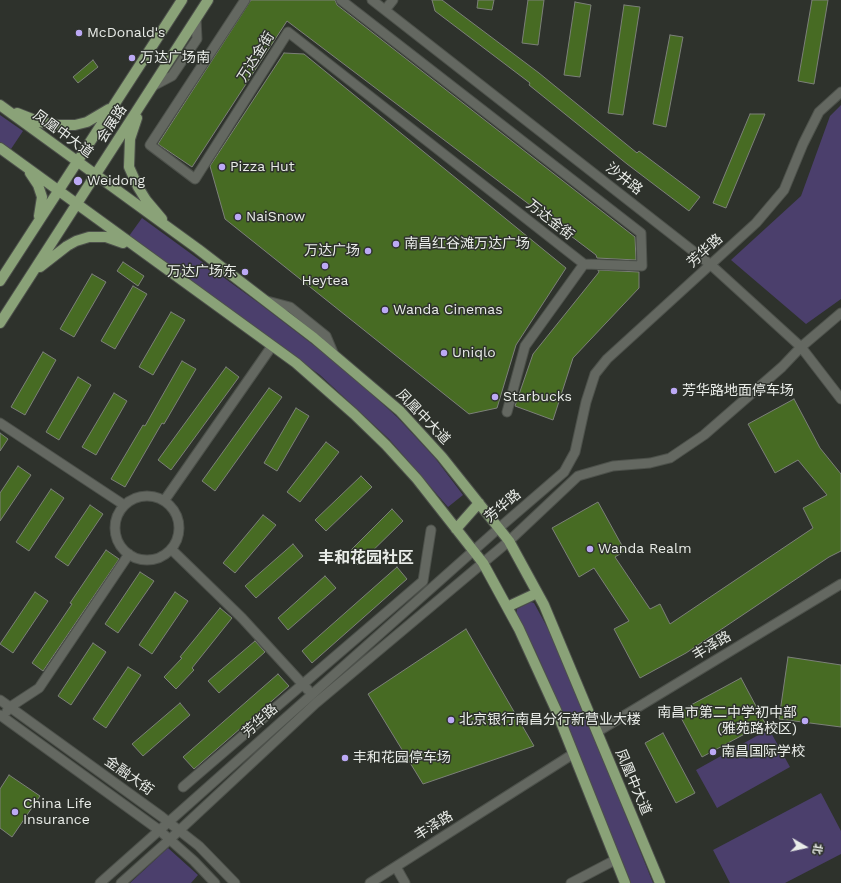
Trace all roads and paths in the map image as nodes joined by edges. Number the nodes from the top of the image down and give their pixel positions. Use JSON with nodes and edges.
{"nodes":[{"id":1,"x":182,"y":0,"type":"edge"},
{"id":2,"x":208,"y":0,"type":"edge"},
{"id":3,"x":245,"y":0,"type":"edge"},
{"id":4,"x":341,"y":0,"type":"edge"},
{"id":5,"x":372,"y":0,"type":"edge"},
{"id":6,"x":393,"y":0,"type":"edge"},
{"id":7,"x":386,"y":10,"type":"junction"},
{"id":8,"x":841,"y":92,"type":"edge"},
{"id":9,"x":144,"y":101,"type":"junction"},
{"id":10,"x":114,"y":105,"type":"junction"},
{"id":11,"x":1,"y":106,"type":"edge"},
{"id":12,"x":0,"y":148,"type":"edge"},
{"id":13,"x":12,"y":157,"type":"junction"},
{"id":14,"x":77,"y":162,"type":"junction"},
{"id":15,"x":96,"y":175,"type":"junction"},
{"id":16,"x":58,"y":191,"type":"junction"},
{"id":17,"x":77,"y":205,"type":"junction"},
{"id":18,"x":172,"y":231,"type":"junction"},
{"id":19,"x":27,"y":239,"type":"junction"},
{"id":20,"x":584,"y":264,"type":"junction"},
{"id":21,"x":711,"y":264,"type":"junction"},
{"id":22,"x":33,"y":272,"type":"junction"},
{"id":23,"x":171,"y":273,"type":"junction"},
{"id":24,"x":0,"y":281,"type":"edge"},
{"id":25,"x":841,"y":313,"type":"edge"},
{"id":26,"x":0,"y":323,"type":"edge"},
{"id":27,"x":272,"y":346,"type":"junction"},
{"id":28,"x":801,"y":347,"type":"junction"},
{"id":29,"x":841,"y":398,"type":"edge"},
{"id":30,"x":507,"y":412,"type":"dead end"},
{"id":31,"x":0,"y":423,"type":"edge"},
{"id":32,"x":164,"y":501,"type":"junction"},
{"id":33,"x":479,"y":503,"type":"junction"},
{"id":34,"x":124,"y":506,"type":"junction"},
{"id":35,"x":499,"y":528,"type":"junction"},
{"id":36,"x":456,"y":529,"type":"junction"},
{"id":37,"x":431,"y":530,"type":"dead end"},
{"id":38,"x":509,"y":541,"type":"junction"},
{"id":39,"x":171,"y":549,"type":"junction"},
{"id":40,"x":473,"y":550,"type":"junction"},
{"id":41,"x":129,"y":554,"type":"junction"},
{"id":42,"x":483,"y":563,"type":"junction"},
{"id":43,"x":841,"y":584,"type":"edge"},
{"id":44,"x":537,"y":593,"type":"junction"},
{"id":45,"x":507,"y":607,"type":"junction"},
{"id":46,"x":304,"y":685,"type":"junction"},
{"id":47,"x":312,"y":694,"type":"junction"},
{"id":48,"x":0,"y":700,"type":"edge"},
{"id":49,"x":10,"y":707,"type":"junction"},
{"id":50,"x":1,"y":718,"type":"edge"},
{"id":51,"x":597,"y":732,"type":"junction"},
{"id":52,"x":574,"y":754,"type":"junction"},
{"id":53,"x":183,"y":787,"type":"dead end"},
{"id":54,"x":168,"y":822,"type":"junction"},
{"id":55,"x":159,"y":830,"type":"junction"},
{"id":56,"x":179,"y":830,"type":"junction"},
{"id":57,"x":169,"y":840,"type":"junction"},
{"id":58,"x":615,"y":860,"type":"junction"},
{"id":59,"x":396,"y":867,"type":"junction"},
{"id":60,"x":100,"y":883,"type":"edge"},
{"id":61,"x":121,"y":883,"type":"edge"},
{"id":62,"x":215,"y":883,"type":"edge"},
{"id":63,"x":235,"y":883,"type":"edge"},
{"id":64,"x":370,"y":883,"type":"edge"},
{"id":65,"x":405,"y":883,"type":"edge"},
{"id":66,"x":571,"y":883,"type":"edge"},
{"id":67,"x":624,"y":883,"type":"edge"},
{"id":68,"x":660,"y":883,"type":"edge"}],
"edges":[{"from":1,"to":10,"type":"main road","name":"会展路"},
{"from":2,"to":9,"type":"main road","name":"会展路"},
{"from":3,"to":20,"type":"street","name":"万达金街"},
{"from":4,"to":20,"type":"street"},
{"from":5,"to":7,"type":"street","name":"沙井路"},
{"from":6,"to":7,"type":"street"},
{"from":7,"to":21,"type":"street","name":"沙井路"},
{"from":8,"to":21,"type":"street","name":"芳华路"},
{"from":9,"to":15,"type":"main road","name":"会展路"},
{"from":9,"to":18,"type":"main road"},
{"from":10,"to":11,"type":"main road"},
{"from":10,"to":14,"type":"main road","name":"会展路"},
{"from":11,"to":14,"type":"main road","name":"凤凰中大道"},
{"from":12,"to":13,"type":"main road"},
{"from":13,"to":16,"type":"main road"},
{"from":13,"to":19,"type":"main road"},
{"from":14,"to":15,"type":"main road","name":"凤凰中大道"},
{"from":14,"to":16,"type":"main road","name":"会展路"},
{"from":15,"to":17,"type":"main road","name":"会展路"},
{"from":15,"to":18,"type":"main road","name":"凤凰中大道"},
{"from":16,"to":17,"type":"main road"},
{"from":16,"to":19,"type":"main road","name":"会展路"},
{"from":17,"to":22,"type":"main road","name":"会展路"},
{"from":17,"to":23,"type":"main road"},
{"from":18,"to":33,"type":"main road","name":"凤凰中大道"},
{"from":19,"to":24,"type":"main road","name":"会展路"},
{"from":20,"to":30,"type":"street"},
{"from":21,"to":28,"type":"street","name":"沙井路"},
{"from":21,"to":35,"type":"street","name":"芳华路"},
{"from":22,"to":23,"type":"main road"},
{"from":22,"to":26,"type":"main road","name":"会展路"},
{"from":23,"to":27,"type":"main road"},
{"from":25,"to":28,"type":"street","name":"芳华路"},
{"from":27,"to":32,"type":"street"},
{"from":27,"to":36,"type":"main road"},
{"from":28,"to":29,"type":"street","name":"沙井路"},
{"from":28,"to":38,"type":"street","name":"芳华路"},
{"from":31,"to":34,"type":"street"},
{"from":32,"to":34,"type":"street"},
{"from":32,"to":39,"type":"street"},
{"from":33,"to":35,"type":"main road","name":"凤凰中大道"},
{"from":33,"to":36,"type":"main road"},
{"from":34,"to":41,"type":"street"},
{"from":35,"to":38,"type":"main road","name":"凤凰中大道"},
{"from":35,"to":40,"type":"street","name":"芳华路"},
{"from":36,"to":40,"type":"main road"},
{"from":37,"to":46,"type":"street"},
{"from":38,"to":42,"type":"street","name":"芳华路"},
{"from":38,"to":44,"type":"main road","name":"凤凰中大道"},
{"from":39,"to":41,"type":"street"},
{"from":39,"to":46,"type":"street"},
{"from":40,"to":42,"type":"main road"},
{"from":40,"to":47,"type":"street","name":"芳华路"},
{"from":41,"to":49,"type":"street"},
{"from":42,"to":45,"type":"main road"},
{"from":42,"to":56,"type":"street","name":"芳华路"},
{"from":43,"to":51,"type":"street","name":"丰泽路"},
{"from":44,"to":45,"type":"main road"},
{"from":44,"to":51,"type":"main road","name":"凤凰中大道"},
{"from":45,"to":52,"type":"main road"},
{"from":46,"to":47,"type":"street"},
{"from":46,"to":53,"type":"street"},
{"from":47,"to":54,"type":"street","name":"芳华路"},
{"from":48,"to":49,"type":"street","name":"金融大街"},
{"from":49,"to":50,"type":"street"},
{"from":49,"to":54,"type":"street","name":"金融大街"},
{"from":50,"to":55,"type":"street","name":"金融大街"},
{"from":51,"to":68,"type":"main road","name":"凤凰中大道"},
{"from":52,"to":58,"type":"main road"},
{"from":52,"to":59,"type":"street","name":"丰泽路"},
{"from":54,"to":55,"type":"street","name":"芳华路"},
{"from":54,"to":56,"type":"street","name":"金融大街"},
{"from":55,"to":57,"type":"street","name":"金融大街"},
{"from":55,"to":60,"type":"street","name":"芳华路"},
{"from":56,"to":57,"type":"street","name":"芳华路"},
{"from":56,"to":63,"type":"street","name":"金融大街"},
{"from":57,"to":61,"type":"street","name":"芳华路"},
{"from":57,"to":62,"type":"street","name":"金融大街"},
{"from":58,"to":66,"type":"street"},
{"from":58,"to":67,"type":"main road"},
{"from":59,"to":64,"type":"street","name":"丰泽路"},
{"from":59,"to":65,"type":"street"}]}
